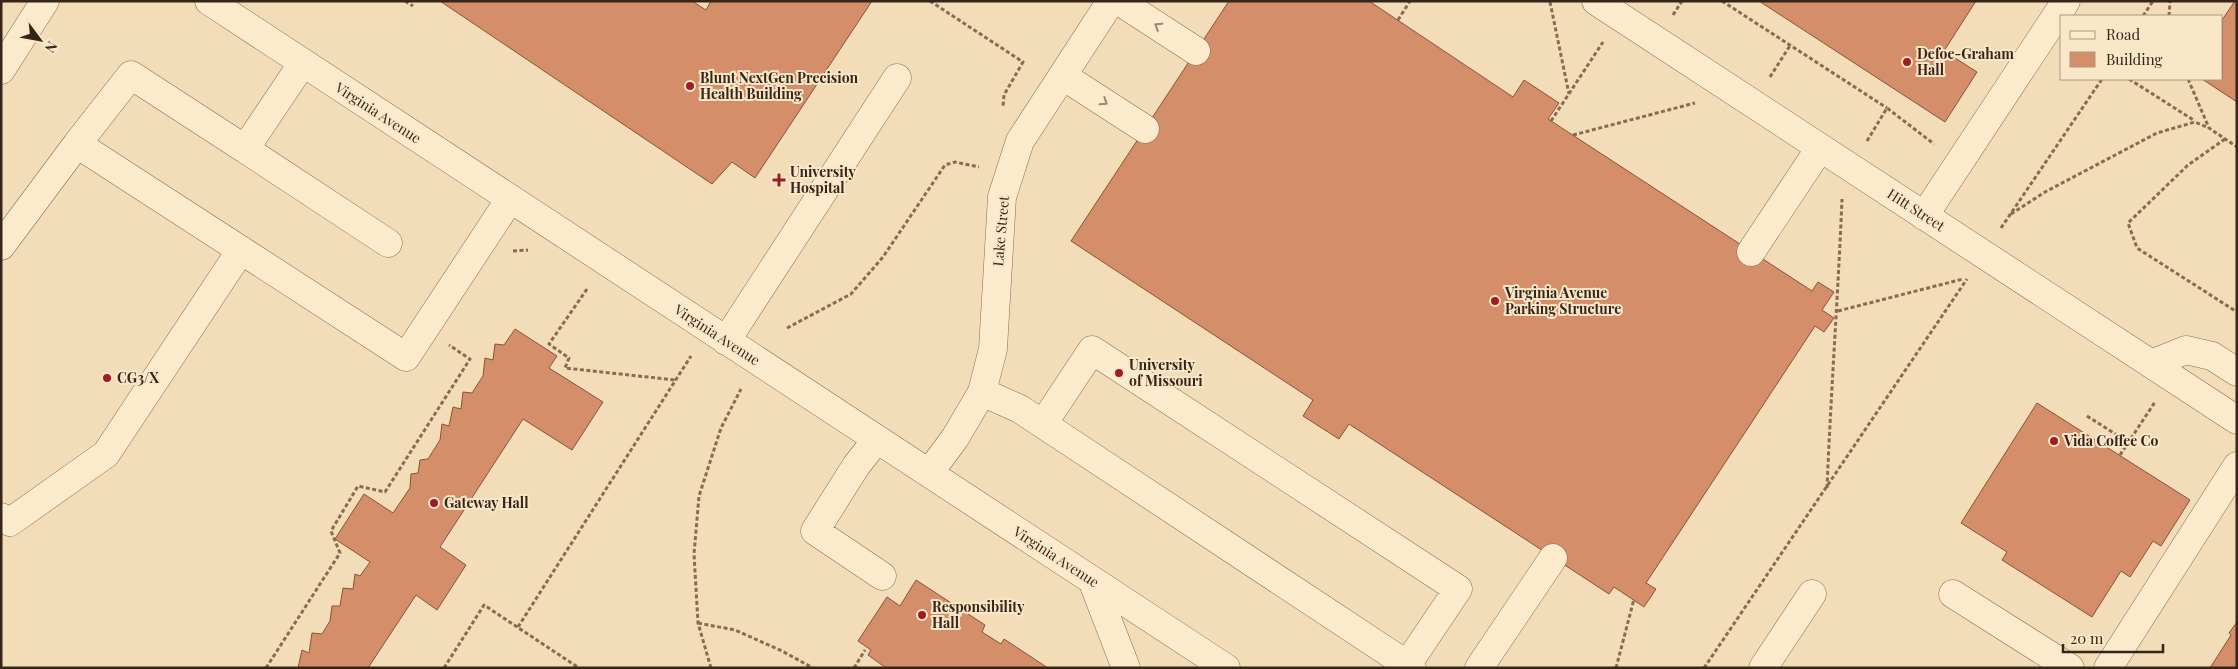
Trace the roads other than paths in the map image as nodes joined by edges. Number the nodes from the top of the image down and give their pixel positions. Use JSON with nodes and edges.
{"nodes":[{"id":1,"x":46,"y":1,"type":"edge"},
{"id":2,"x":209,"y":1,"type":"edge"},
{"id":3,"x":1111,"y":1,"type":"edge"},
{"id":4,"x":1119,"y":1,"type":"edge"},
{"id":5,"x":1596,"y":1,"type":"edge"},
{"id":6,"x":2066,"y":1,"type":"edge"},
{"id":7,"x":1196,"y":51,"type":"dead end"},
{"id":8,"x":302,"y":64,"type":"junction"},
{"id":9,"x":1,"y":70,"type":"edge"},
{"id":10,"x":1063,"y":76,"type":"junction"},
{"id":11,"x":897,"y":78,"type":"dead end"},
{"id":12,"x":1145,"y":129,"type":"dead end"},
{"id":13,"x":77,"y":144,"type":"junction"},
{"id":14,"x":1820,"y":148,"type":"junction"},
{"id":15,"x":245,"y":150,"type":"junction"},
{"id":16,"x":510,"y":199,"type":"junction"},
{"id":17,"x":1924,"y":216,"type":"junction"},
{"id":18,"x":388,"y":243,"type":"dead end"},
{"id":19,"x":1,"y":246,"type":"edge"},
{"id":20,"x":241,"y":250,"type":"junction"},
{"id":21,"x":1751,"y":252,"type":"dead end"},
{"id":22,"x":726,"y":341,"type":"junction"},
{"id":23,"x":2151,"y":364,"type":"junction"},
{"id":24,"x":2237,"y":372,"type":"edge"},
{"id":25,"x":982,"y":392,"type":"junction"},
{"id":26,"x":2237,"y":420,"type":"edge"},
{"id":27,"x":1042,"y":424,"type":"junction"},
{"id":28,"x":877,"y":439,"type":"junction"},
{"id":29,"x":2237,"y":466,"type":"edge"},
{"id":30,"x":929,"y":473,"type":"junction"},
{"id":31,"x":1,"y":517,"type":"edge"},
{"id":32,"x":1553,"y":558,"type":"dead end"},
{"id":33,"x":882,"y":576,"type":"dead end"},
{"id":34,"x":1092,"y":580,"type":"junction"},
{"id":35,"x":1812,"y":594,"type":"dead end"},
{"id":36,"x":1953,"y":594,"type":"dead end"},
{"id":37,"x":1410,"y":666,"type":"edge"},
{"id":38,"x":1126,"y":668,"type":"edge"},
{"id":39,"x":1226,"y":668,"type":"edge"},
{"id":40,"x":1479,"y":668,"type":"edge"},
{"id":41,"x":1763,"y":668,"type":"edge"},
{"id":42,"x":2070,"y":668,"type":"edge"},
{"id":43,"x":2108,"y":668,"type":"edge"}],
"edges":[{"from":1,"to":9,"type":"street"},
{"from":2,"to":8,"type":"street","name":"Virginia Avenue"},
{"from":3,"to":10,"type":"street","name":"Lake Street"},
{"from":7,"to":4,"type":"street","one_way":true},
{"from":5,"to":14,"type":"street","name":"Hitt Street"},
{"from":6,"to":17,"type":"street"},
{"from":8,"to":15,"type":"street"},
{"from":8,"to":16,"type":"street","name":"Virginia Avenue"},
{"from":10,"to":12,"type":"street","one_way":true},
{"from":10,"to":25,"type":"street","name":"Lake Street"},
{"from":11,"to":22,"type":"street"},
{"from":13,"to":15,"type":"street"},
{"from":13,"to":19,"type":"street"},
{"from":13,"to":20,"type":"street"},
{"from":14,"to":17,"type":"street","name":"Hitt Street"},
{"from":14,"to":21,"type":"street"},
{"from":15,"to":18,"type":"street"},
{"from":16,"to":20,"type":"street"},
{"from":16,"to":22,"type":"street","name":"Virginia Avenue"},
{"from":17,"to":23,"type":"street","name":"Hitt Street"},
{"from":20,"to":31,"type":"street"},
{"from":22,"to":28,"type":"street","name":"Virginia Avenue"},
{"from":23,"to":24,"type":"street"},
{"from":23,"to":26,"type":"street","name":"Hitt Street"},
{"from":25,"to":27,"type":"street"},
{"from":25,"to":30,"type":"street","name":"Lake Street"},
{"from":27,"to":37,"type":"street"},
{"from":27,"to":37,"type":"street"},
{"from":28,"to":30,"type":"street","name":"Virginia Avenue"},
{"from":28,"to":33,"type":"street"},
{"from":29,"to":43,"type":"street"},
{"from":30,"to":34,"type":"street","name":"Virginia Avenue"},
{"from":32,"to":40,"type":"street"},
{"from":34,"to":38,"type":"street"},
{"from":34,"to":39,"type":"street","name":"Virginia Avenue"},
{"from":35,"to":41,"type":"street"},
{"from":36,"to":42,"type":"street"}]}
